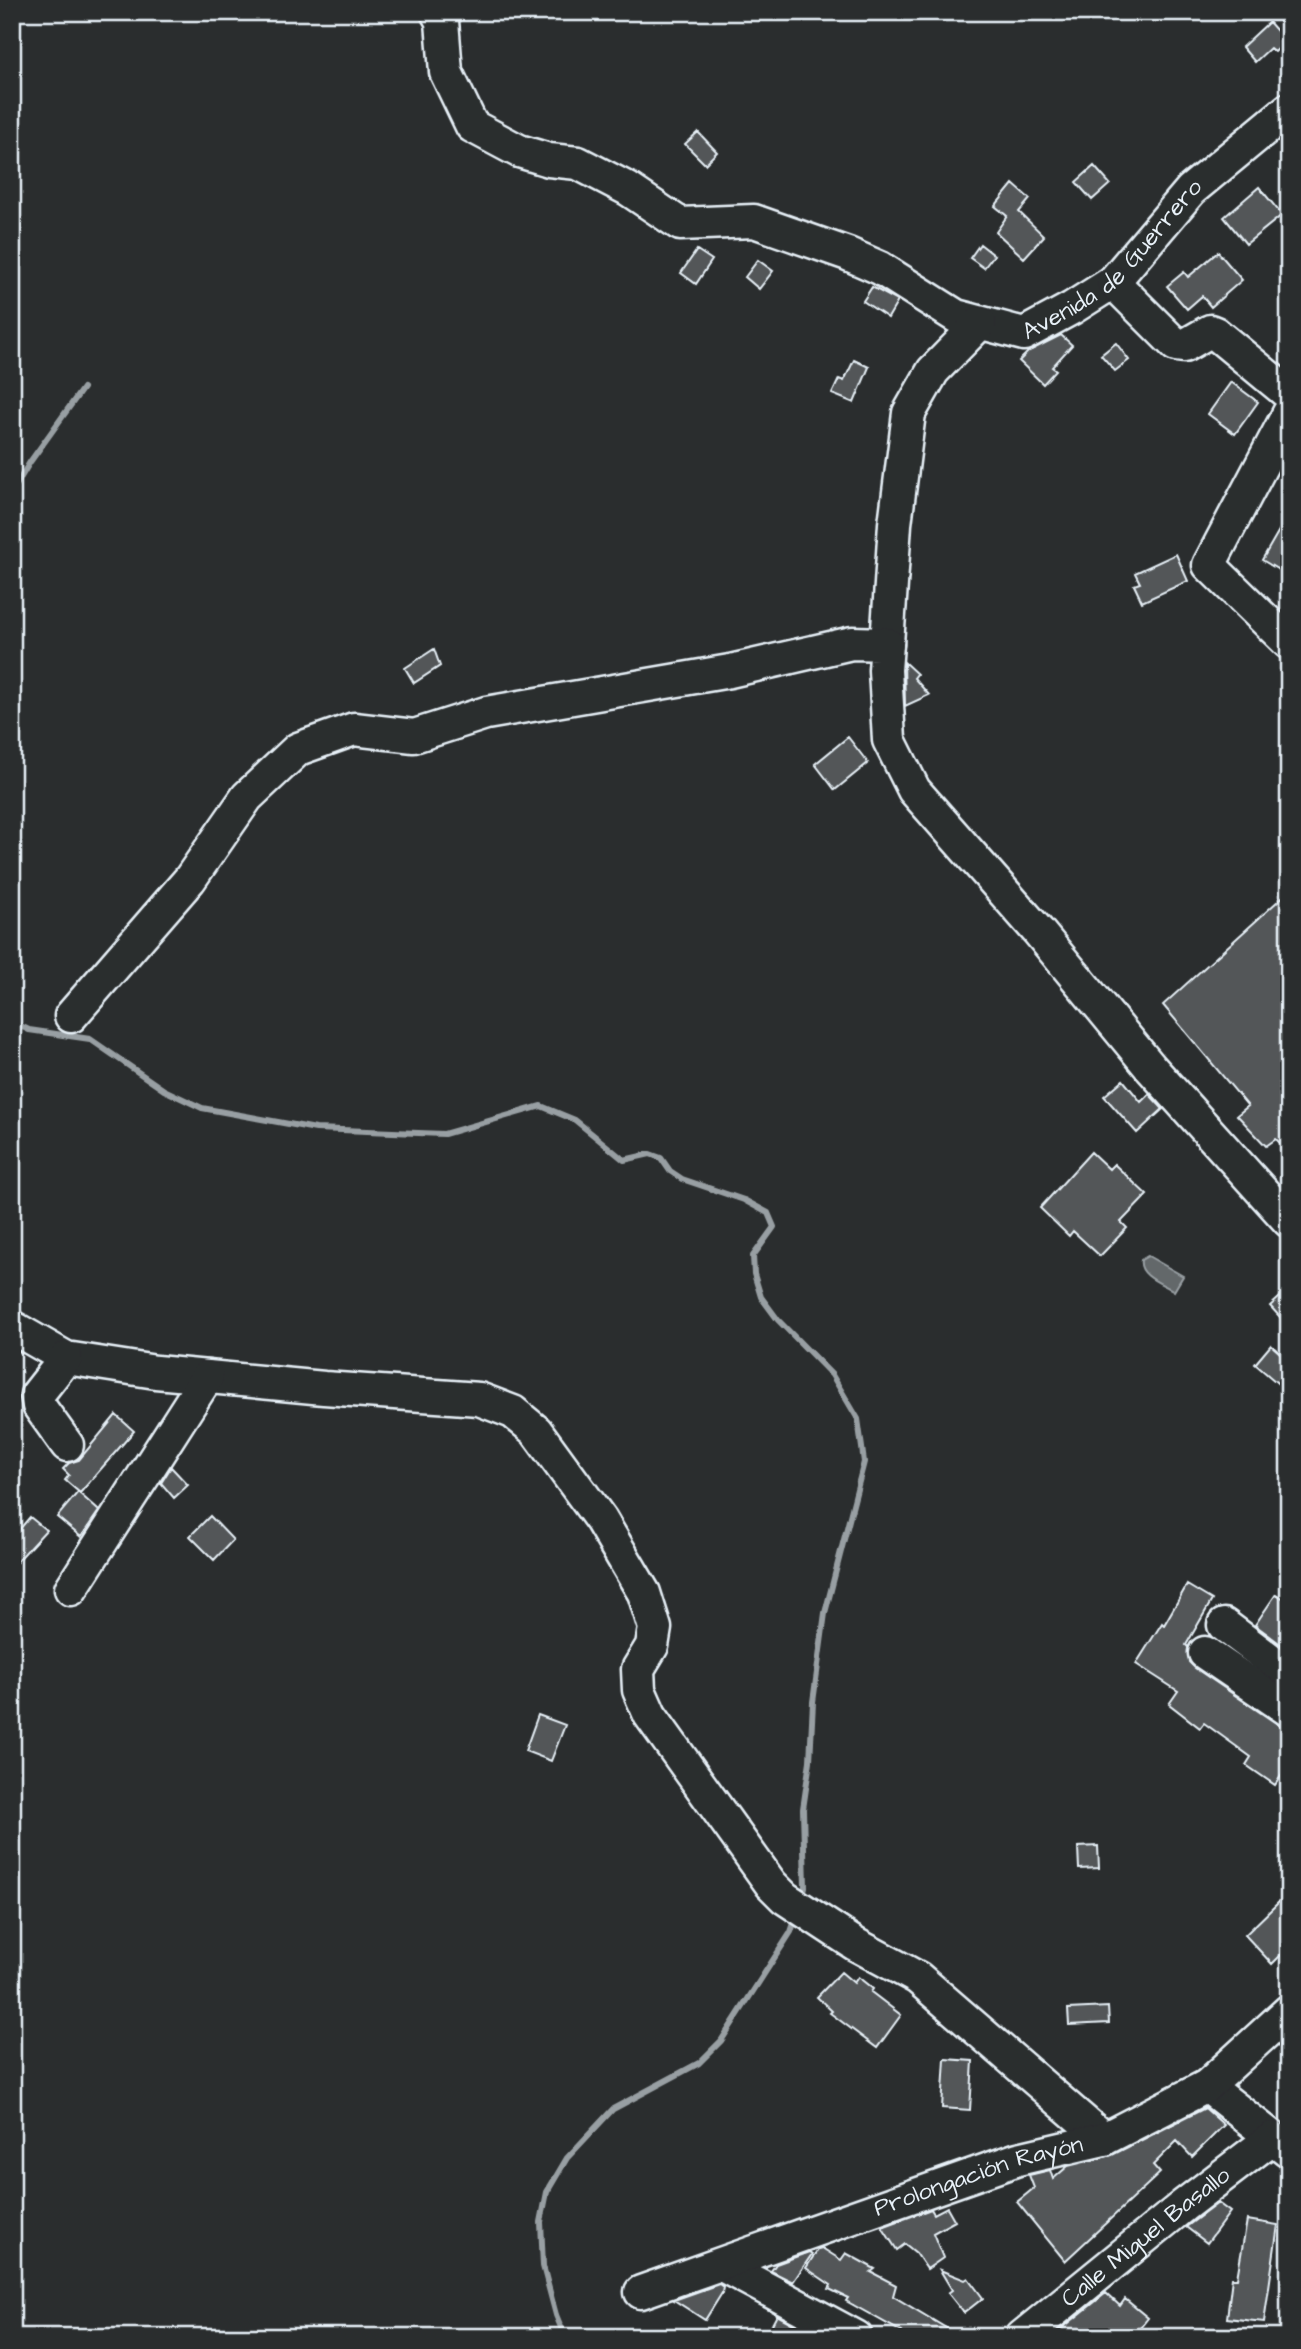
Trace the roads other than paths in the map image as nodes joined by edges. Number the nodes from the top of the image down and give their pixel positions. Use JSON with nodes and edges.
{"nodes":[{"id":1,"x":437,"y":12,"type":"edge"},
{"id":2,"x":1289,"y":109,"type":"edge"},
{"id":3,"x":1113,"y":282,"type":"junction"},
{"id":4,"x":980,"y":323,"type":"junction"},
{"id":5,"x":1289,"y":394,"type":"edge"},
{"id":6,"x":1289,"y":413,"type":"edge"},
{"id":7,"x":1289,"y":643,"type":"edge"},
{"id":8,"x":887,"y":644,"type":"junction"},
{"id":9,"x":71,"y":1016,"type":"dead end"},
{"id":10,"x":1289,"y":1221,"type":"edge"},
{"id":11,"x":12,"y":1327,"type":"edge"},
{"id":12,"x":66,"y":1358,"type":"junction"},
{"id":13,"x":207,"y":1377,"type":"junction"},
{"id":14,"x":67,"y":1446,"type":"dead end"},
{"id":15,"x":71,"y":1589,"type":"dead end"},
{"id":16,"x":1224,"y":1625,"type":"dead end"},
{"id":17,"x":1205,"y":1653,"type":"dead end"},
{"id":18,"x":1289,"y":1674,"type":"edge"},
{"id":19,"x":1289,"y":1710,"type":"edge"},
{"id":20,"x":1289,"y":2011,"type":"edge"},
{"id":21,"x":1207,"y":2086,"type":"junction"},
{"id":22,"x":1104,"y":2139,"type":"junction"},
{"id":23,"x":1280,"y":2144,"type":"edge"},
{"id":24,"x":722,"y":2265,"type":"junction"},
{"id":25,"x":641,"y":2292,"type":"dead end"},
{"id":26,"x":856,"y":2337,"type":"edge"},
{"id":27,"x":1023,"y":2337,"type":"edge"}],
"edges":[{"from":1,"to":4,"type":"street","name":"Avenida de Guerrero"},
{"from":2,"to":3,"type":"street","name":"Avenida de Guerrero"},
{"from":3,"to":4,"type":"street","name":"Avenida de Guerrero"},
{"from":3,"to":5,"type":"street"},
{"from":4,"to":8,"type":"street"},
{"from":6,"to":7,"type":"street"},
{"from":8,"to":9,"type":"street"},
{"from":8,"to":10,"type":"street"},
{"from":11,"to":12,"type":"street"},
{"from":12,"to":13,"type":"street"},
{"from":12,"to":14,"type":"street"},
{"from":13,"to":15,"type":"street"},
{"from":13,"to":22,"type":"street"},
{"from":16,"to":18,"type":"street"},
{"from":17,"to":19,"type":"street"},
{"from":20,"to":21,"type":"street","name":"Prolongación Rayón"},
{"from":21,"to":22,"type":"street","name":"Prolongación Rayón"},
{"from":21,"to":23,"type":"street"},
{"from":22,"to":24,"type":"street","name":"Prolongación Rayón"},
{"from":23,"to":27,"type":"street","name":"Calle Miguel Basallo"},
{"from":24,"to":25,"type":"street","name":"Prolongación Rayón"},
{"from":24,"to":26,"type":"street"}]}
